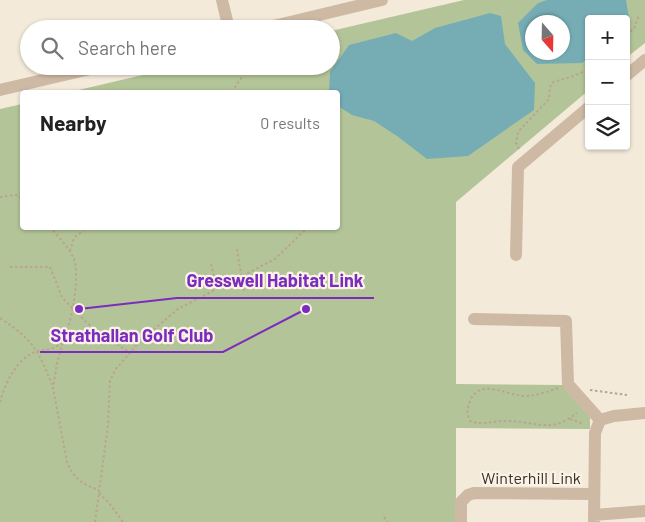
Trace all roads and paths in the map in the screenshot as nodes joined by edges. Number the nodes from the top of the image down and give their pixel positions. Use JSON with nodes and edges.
{"nodes":[{"id":1,"x":222,"y":0,"type":"edge"},
{"id":2,"x":382,"y":0,"type":"edge"},
{"id":3,"x":639,"y":15,"type":"dead end"},
{"id":4,"x":227,"y":20,"type":"edge"},
{"id":5,"x":299,"y":20,"type":"edge"},
{"id":6,"x":630,"y":32,"type":"edge"},
{"id":7,"x":645,"y":60,"type":"edge"},
{"id":8,"x":585,"y":71,"type":"edge"},
{"id":9,"x":630,"y":73,"type":"edge"},
{"id":10,"x":64,"y":75,"type":"edge"},
{"id":11,"x":242,"y":75,"type":"edge"},
{"id":12,"x":0,"y":90,"type":"edge"},
{"id":13,"x":233,"y":90,"type":"edge"},
{"id":14,"x":585,"y":110,"type":"edge"},
{"id":15,"x":526,"y":160,"type":"junction"},
{"id":16,"x":0,"y":197,"type":"edge"},
{"id":17,"x":20,"y":197,"type":"edge"},
{"id":18,"x":53,"y":230,"type":"edge"},
{"id":19,"x":84,"y":230,"type":"edge"},
{"id":20,"x":304,"y":230,"type":"edge"},
{"id":21,"x":236,"y":250,"type":"dead end"},
{"id":22,"x":70,"y":251,"type":"junction"},
{"id":23,"x":516,"y":255,"type":"dead end"},
{"id":24,"x":211,"y":264,"type":"dead end"},
{"id":25,"x":10,"y":267,"type":"dead end"},
{"id":26,"x":242,"y":277,"type":"junction"},
{"id":27,"x":217,"y":288,"type":"junction"},
{"id":28,"x":244,"y":292,"type":"dead end"},
{"id":29,"x":72,"y":307,"type":"junction"},
{"id":30,"x":0,"y":318,"type":"edge"},
{"id":31,"x":474,"y":320,"type":"dead end"},
{"id":32,"x":67,"y":331,"type":"junction"},
{"id":33,"x":37,"y":351,"type":"junction"},
{"id":34,"x":129,"y":352,"type":"junction"},
{"id":35,"x":53,"y":386,"type":"junction"},
{"id":36,"x":560,"y":387,"type":"dead end"},
{"id":37,"x":574,"y":390,"type":"junction"},
{"id":38,"x":627,"y":396,"type":"dead end"},
{"id":39,"x":0,"y":402,"type":"edge"},
{"id":40,"x":581,"y":411,"type":"dead end"},
{"id":41,"x":645,"y":413,"type":"edge"},
{"id":42,"x":569,"y":419,"type":"junction"},
{"id":43,"x":600,"y":420,"type":"junction"},
{"id":44,"x":584,"y":424,"type":"dead end"},
{"id":45,"x":99,"y":492,"type":"junction"},
{"id":46,"x":594,"y":494,"type":"junction"},
{"id":47,"x":645,"y":511,"type":"edge"},
{"id":48,"x":384,"y":516,"type":"dead end"},
{"id":49,"x":594,"y":518,"type":"edge"},
{"id":50,"x":95,"y":522,"type":"edge"},
{"id":51,"x":123,"y":522,"type":"edge"},
{"id":52,"x":387,"y":522,"type":"edge"},
{"id":53,"x":461,"y":522,"type":"edge"}],
"edges":[{"from":1,"to":4,"type":"street"},
{"from":2,"to":5,"type":"street"},
{"from":3,"to":6,"type":"path"},
{"from":7,"to":9,"type":"street"},
{"from":8,"to":15,"type":"path"},
{"from":10,"to":12,"type":"street"},
{"from":11,"to":13,"type":"path"},
{"from":14,"to":15,"type":"street"},
{"from":15,"to":23,"type":"street"},
{"from":16,"to":17,"type":"path"},
{"from":18,"to":22,"type":"path"},
{"from":19,"to":22,"type":"path"},
{"from":20,"to":26,"type":"path"},
{"from":21,"to":26,"type":"path"},
{"from":22,"to":29,"type":"path"},
{"from":24,"to":27,"type":"path"},
{"from":25,"to":29,"type":"path"},
{"from":26,"to":27,"type":"path"},
{"from":26,"to":28,"type":"path"},
{"from":27,"to":34,"type":"path"},
{"from":29,"to":32,"type":"path"},
{"from":29,"to":34,"type":"path"},
{"from":30,"to":33,"type":"path"},
{"from":31,"to":37,"type":"street"},
{"from":32,"to":33,"type":"path"},
{"from":32,"to":35,"type":"path"},
{"from":33,"to":35,"type":"path"},
{"from":33,"to":39,"type":"path"},
{"from":34,"to":45,"type":"path"},
{"from":35,"to":45,"type":"path"},
{"from":36,"to":42,"type":"path"},
{"from":37,"to":38,"type":"path"},
{"from":37,"to":43,"type":"street"},
{"from":40,"to":42,"type":"path"},
{"from":41,"to":43,"type":"street"},
{"from":42,"to":44,"type":"path"},
{"from":43,"to":46,"type":"street"},
{"from":45,"to":50,"type":"path"},
{"from":45,"to":51,"type":"path"},
{"from":46,"to":49,"type":"street"},
{"from":46,"to":53,"type":"street","name":"Winterhill Link"},
{"from":47,"to":49,"type":"street"},
{"from":48,"to":52,"type":"path"}]}
